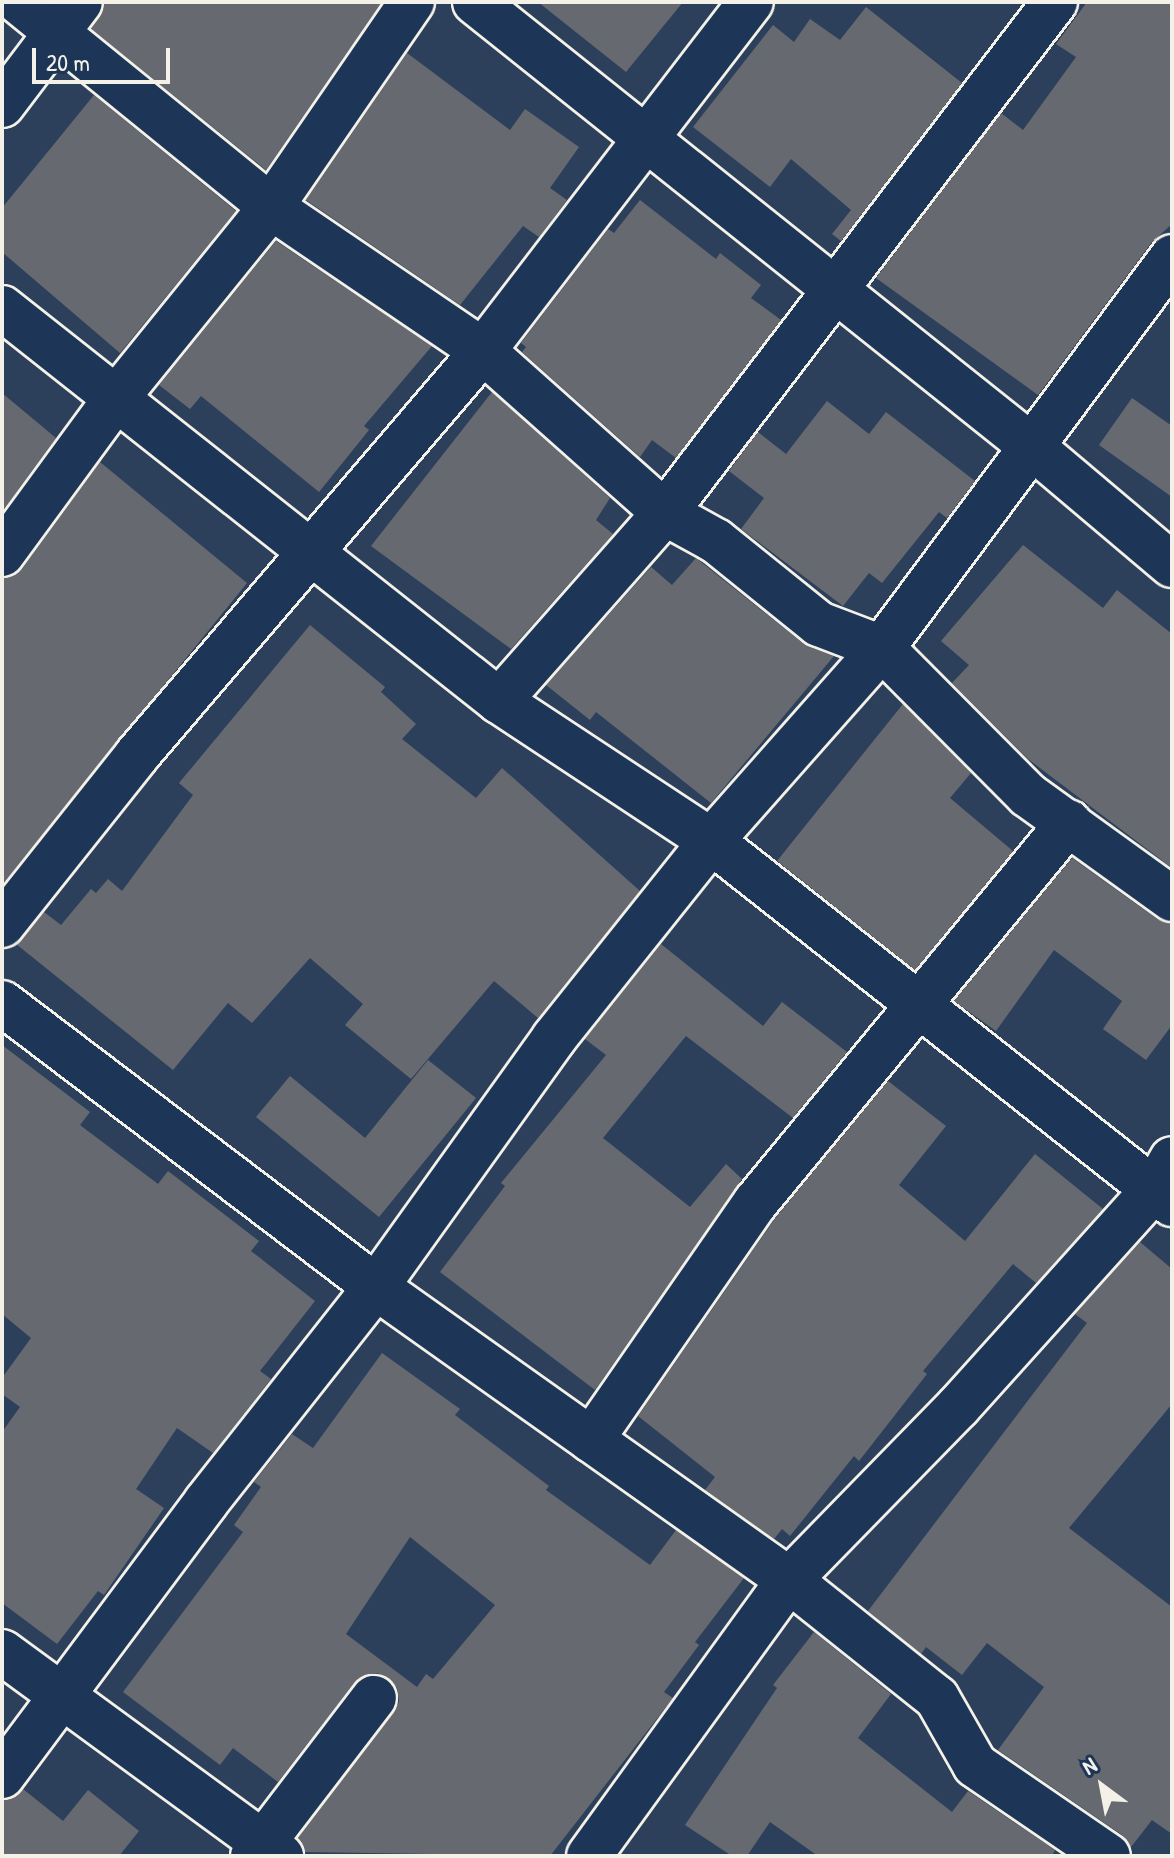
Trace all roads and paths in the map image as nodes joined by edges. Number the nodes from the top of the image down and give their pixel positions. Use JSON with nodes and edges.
{"nodes":[{"id":1,"x":19,"y":2,"type":"edge"},
{"id":2,"x":412,"y":2,"type":"edge"},
{"id":3,"x":475,"y":2,"type":"edge"},
{"id":4,"x":751,"y":2,"type":"edge"},
{"id":5,"x":1055,"y":2,"type":"edge"},
{"id":6,"x":68,"y":16,"type":"edge"},
{"id":7,"x":2,"y":105,"type":"edge"},
{"id":8,"x":644,"y":139,"type":"junction"},
{"id":9,"x":271,"y":207,"type":"junction"},
{"id":10,"x":1172,"y":257,"type":"edge"},
{"id":11,"x":835,"y":294,"type":"junction"},
{"id":12,"x":2,"y":308,"type":"edge"},
{"id":13,"x":483,"y":351,"type":"junction"},
{"id":14,"x":114,"y":401,"type":"junction"},
{"id":15,"x":1030,"y":445,"type":"junction"},
{"id":16,"x":665,"y":513,"type":"junction"},
{"id":17,"x":2,"y":554,"type":"edge"},
{"id":18,"x":308,"y":554,"type":"junction"},
{"id":19,"x":1172,"y":565,"type":"edge"},
{"id":20,"x":882,"y":648,"type":"junction"},
{"id":21,"x":499,"y":701,"type":"junction"},
{"id":22,"x":1069,"y":822,"type":"junction"},
{"id":23,"x":711,"y":841,"type":"junction"},
{"id":24,"x":1172,"y":899,"type":"edge"},
{"id":25,"x":2,"y":925,"type":"edge"},
{"id":26,"x":2,"y":1003,"type":"edge"},
{"id":27,"x":916,"y":1005,"type":"junction"},
{"id":28,"x":1167,"y":1183,"type":"edge"},
{"id":29,"x":376,"y":1287,"type":"junction"},
{"id":30,"x":591,"y":1440,"type":"junction"},
{"id":31,"x":789,"y":1580,"type":"junction"},
{"id":32,"x":2,"y":1652,"type":"edge"},
{"id":33,"x":61,"y":1696,"type":"junction"},
{"id":34,"x":374,"y":1698,"type":"dead end"},
{"id":35,"x":2,"y":1776,"type":"edge"},
{"id":36,"x":266,"y":1852,"type":"edge"},
{"id":37,"x":589,"y":1856,"type":"edge"},
{"id":38,"x":1108,"y":1856,"type":"edge"}],
"edges":[{"from":1,"to":6,"type":"street"},
{"from":2,"to":9,"type":"street"},
{"from":3,"to":8,"type":"street"},
{"from":4,"to":8,"type":"street"},
{"from":5,"to":11,"type":"street"},
{"from":6,"to":7,"type":"street"},
{"from":6,"to":9,"type":"street"},
{"from":8,"to":11,"type":"street"},
{"from":8,"to":13,"type":"street"},
{"from":9,"to":13,"type":"street"},
{"from":9,"to":14,"type":"street"},
{"from":10,"to":15,"type":"street"},
{"from":11,"to":15,"type":"street"},
{"from":11,"to":16,"type":"street"},
{"from":12,"to":14,"type":"street"},
{"from":13,"to":16,"type":"street"},
{"from":13,"to":18,"type":"street"},
{"from":14,"to":17,"type":"street"},
{"from":14,"to":18,"type":"street"},
{"from":15,"to":19,"type":"street"},
{"from":15,"to":20,"type":"street"},
{"from":16,"to":20,"type":"street"},
{"from":16,"to":21,"type":"street"},
{"from":18,"to":21,"type":"street"},
{"from":18,"to":25,"type":"street"},
{"from":20,"to":22,"type":"street"},
{"from":20,"to":23,"type":"street"},
{"from":21,"to":23,"type":"street"},
{"from":22,"to":24,"type":"street"},
{"from":22,"to":27,"type":"street"},
{"from":23,"to":27,"type":"street"},
{"from":23,"to":29,"type":"street"},
{"from":26,"to":29,"type":"street"},
{"from":27,"to":28,"type":"street"},
{"from":27,"to":30,"type":"street"},
{"from":28,"to":31,"type":"street"},
{"from":29,"to":30,"type":"street"},
{"from":29,"to":33,"type":"street"},
{"from":30,"to":31,"type":"street"},
{"from":31,"to":37,"type":"street"},
{"from":31,"to":38,"type":"street"},
{"from":32,"to":33,"type":"street"},
{"from":33,"to":35,"type":"street"},
{"from":33,"to":36,"type":"street"},
{"from":34,"to":36,"type":"street"}]}
